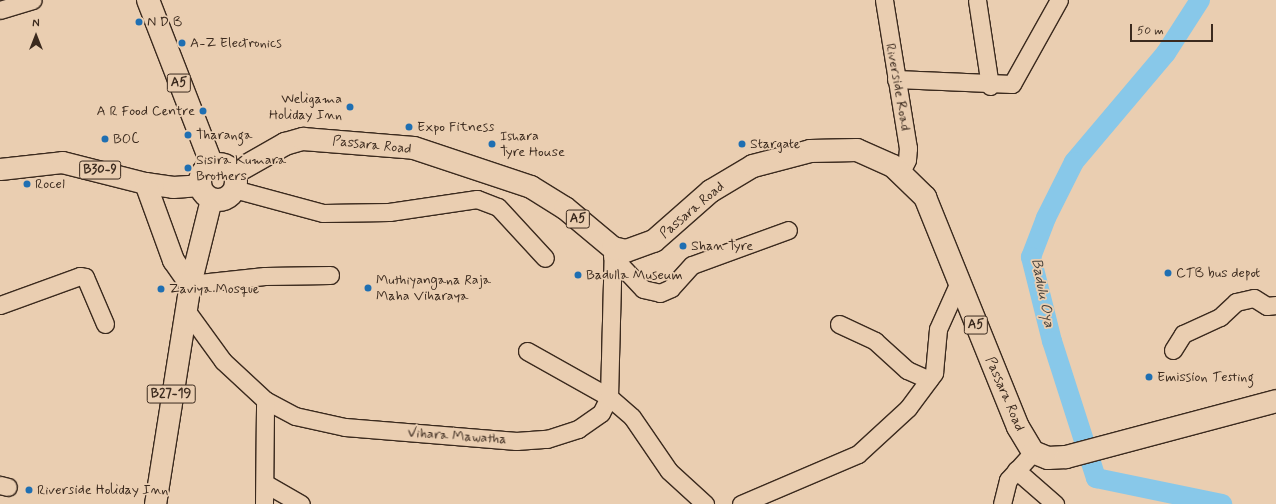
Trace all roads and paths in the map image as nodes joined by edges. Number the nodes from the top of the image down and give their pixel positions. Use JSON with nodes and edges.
{"nodes":[{"id":1,"x":32,"y":0,"type":"edge"},
{"id":2,"x":148,"y":0,"type":"edge"},
{"id":3,"x":884,"y":0,"type":"edge"},
{"id":4,"x":977,"y":0,"type":"edge"},
{"id":5,"x":1059,"y":0,"type":"edge"},
{"id":6,"x":0,"y":10,"type":"edge"},
{"id":7,"x":896,"y":79,"type":"junction"},
{"id":8,"x":990,"y":86,"type":"junction"},
{"id":9,"x":212,"y":165,"type":"junction"},
{"id":10,"x":0,"y":169,"type":"edge"},
{"id":11,"x":901,"y":172,"type":"junction"},
{"id":12,"x":234,"y":181,"type":"junction"},
{"id":13,"x":145,"y":183,"type":"junction"},
{"id":14,"x":205,"y":192,"type":"junction"},
{"id":15,"x":788,"y":230,"type":"dead end"},
{"id":16,"x":612,"y":252,"type":"junction"},
{"id":17,"x":545,"y":258,"type":"dead end"},
{"id":18,"x":330,"y":275,"type":"dead end"},
{"id":19,"x":958,"y":282,"type":"junction"},
{"id":20,"x":190,"y":284,"type":"junction"},
{"id":21,"x":0,"y":305,"type":"edge"},
{"id":22,"x":1276,"y":305,"type":"edge"},
{"id":23,"x":186,"y":310,"type":"junction"},
{"id":24,"x":105,"y":324,"type":"dead end"},
{"id":25,"x":839,"y":324,"type":"dead end"},
{"id":26,"x":1174,"y":350,"type":"dead end"},
{"id":27,"x":527,"y":351,"type":"dead end"},
{"id":28,"x":929,"y":380,"type":"junction"},
{"id":29,"x":609,"y":397,"type":"junction"},
{"id":30,"x":265,"y":400,"type":"junction"},
{"id":31,"x":1276,"y":401,"type":"edge"},
{"id":32,"x":1033,"y":452,"type":"junction"},
{"id":33,"x":1016,"y":470,"type":"junction"},
{"id":34,"x":266,"y":484,"type":"junction"},
{"id":35,"x":155,"y":504,"type":"edge"},
{"id":36,"x":264,"y":504,"type":"edge"},
{"id":37,"x":301,"y":504,"type":"edge"},
{"id":38,"x":705,"y":504,"type":"edge"},
{"id":39,"x":741,"y":504,"type":"edge"},
{"id":40,"x":1002,"y":504,"type":"edge"},
{"id":41,"x":1055,"y":504,"type":"edge"}],
"edges":[{"from":1,"to":6,"type":"street"},
{"from":2,"to":9,"type":"highway","number":"A5"},
{"from":3,"to":7,"type":"street","name":"Riverside Road"},
{"from":4,"to":8,"type":"street"},
{"from":5,"to":8,"type":"street"},
{"from":7,"to":8,"type":"street"},
{"from":7,"to":11,"type":"street","name":"Riverside Road"},
{"from":9,"to":12,"type":"highway"},
{"from":9,"to":14,"type":"highway"},
{"from":10,"to":13,"type":"main road","number":"B30-9"},
{"from":11,"to":16,"type":"highway","name":"Passara Road","number":"A5"},
{"from":11,"to":19,"type":"highway","name":"Passara Road","number":"A5"},
{"from":12,"to":14,"type":"highway"},
{"from":12,"to":16,"type":"highway","name":"Passara Road","number":"A5"},
{"from":12,"to":17,"type":"street"},
{"from":13,"to":14,"type":"main road","number":"B30-9"},
{"from":13,"to":20,"type":"main road"},
{"from":14,"to":20,"type":"main road","number":"B27-19"},
{"from":15,"to":16,"type":"street"},
{"from":16,"to":29,"type":"street","name":"Vihara Mawatha"},
{"from":18,"to":20,"type":"street"},
{"from":19,"to":28,"type":"street"},
{"from":19,"to":32,"type":"highway","name":"Passara Road","number":"A5"},
{"from":20,"to":23,"type":"main road","number":"B27-19"},
{"from":21,"to":24,"type":"street"},
{"from":22,"to":26,"type":"street"},
{"from":23,"to":30,"type":"street","name":"Vihara Mawatha"},
{"from":23,"to":35,"type":"main road","number":"B27-19"},
{"from":25,"to":28,"type":"street"},
{"from":27,"to":29,"type":"street"},
{"from":28,"to":39,"type":"street"},
{"from":29,"to":30,"type":"street","name":"Vihara Mawatha"},
{"from":29,"to":38,"type":"street"},
{"from":30,"to":34,"type":"street"},
{"from":31,"to":32,"type":"highway"},
{"from":32,"to":33,"type":"street"},
{"from":33,"to":40,"type":"street"},
{"from":33,"to":41,"type":"street"},
{"from":34,"to":36,"type":"street"},
{"from":34,"to":37,"type":"street"}]}
